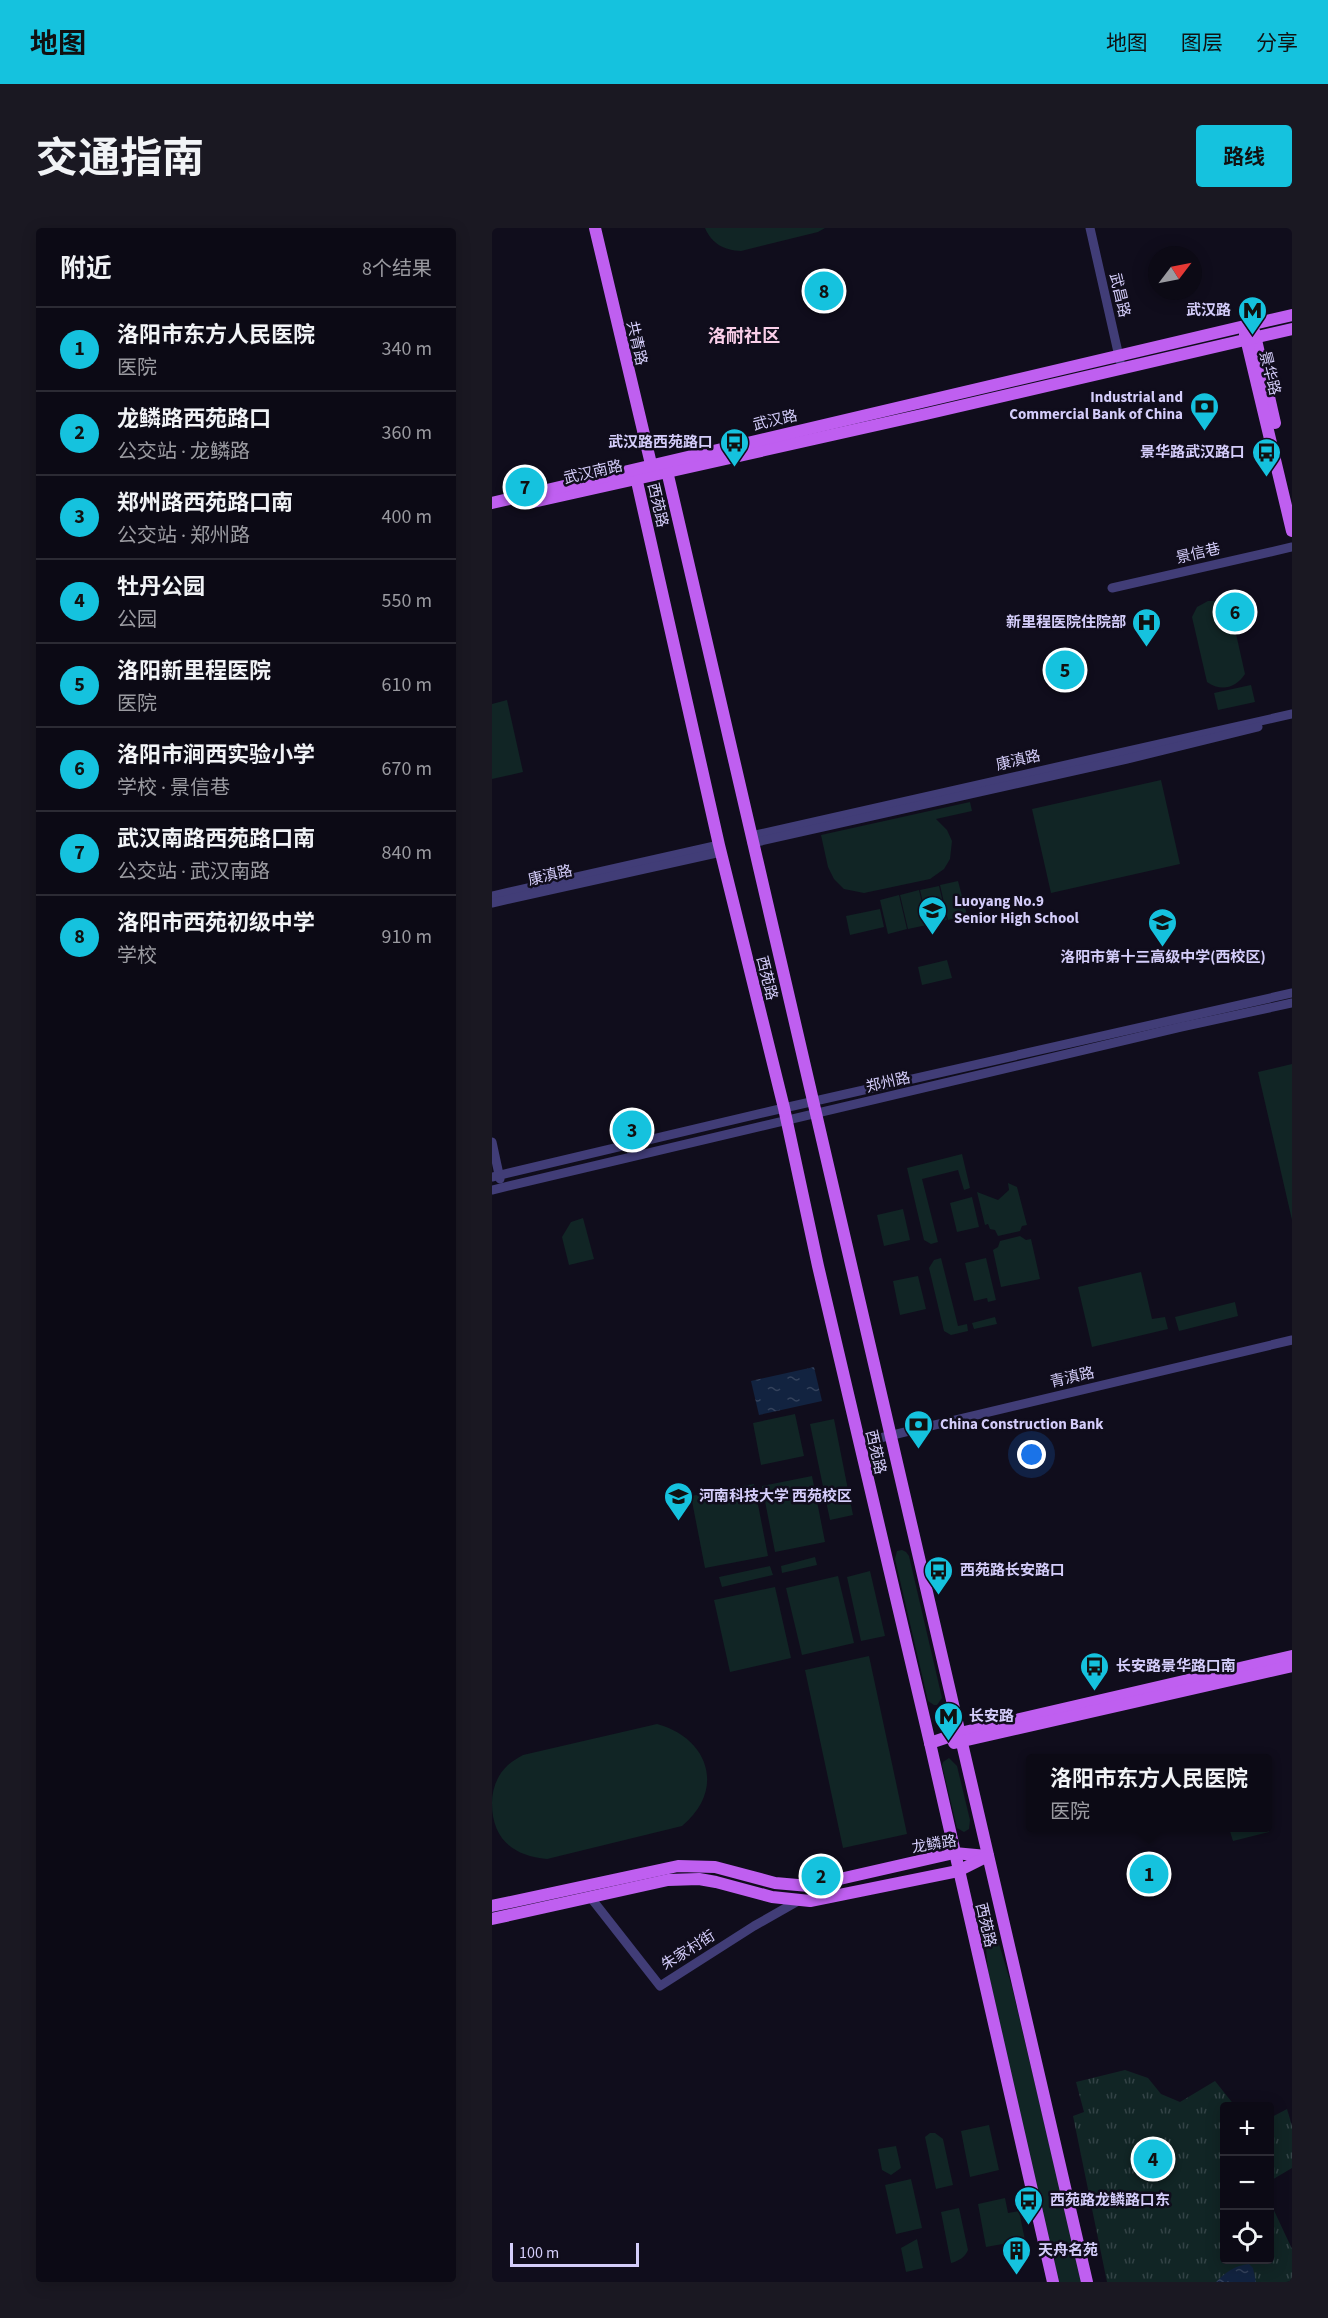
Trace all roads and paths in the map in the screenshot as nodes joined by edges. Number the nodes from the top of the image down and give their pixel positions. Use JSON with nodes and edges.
{"nodes":[{"id":1,"x":595,"y":228,"type":"edge"},
{"id":2,"x":1090,"y":228,"type":"edge"},
{"id":3,"x":1292,"y":315,"type":"edge"},
{"id":4,"x":1248,"y":326,"type":"junction"},
{"id":5,"x":1292,"y":329,"type":"edge"},
{"id":6,"x":1251,"y":339,"type":"junction"},
{"id":7,"x":1119,"y":356,"type":"junction"},
{"id":8,"x":1122,"y":369,"type":"junction"},
{"id":9,"x":651,"y":464,"type":"junction"},
{"id":10,"x":667,"y":471,"type":"junction"},
{"id":11,"x":636,"y":477,"type":"junction"},
{"id":12,"x":1292,"y":495,"type":"edge"},
{"id":13,"x":492,"y":503,"type":"edge"},
{"id":14,"x":492,"y":511,"type":"edge"},
{"id":15,"x":1292,"y":531,"type":"edge"},
{"id":16,"x":1292,"y":547,"type":"edge"},
{"id":17,"x":1112,"y":588,"type":"dead end"},
{"id":18,"x":1292,"y":714,"type":"edge"},
{"id":19,"x":1292,"y":719,"type":"edge"},
{"id":20,"x":751,"y":839,"type":"junction"},
{"id":21,"x":720,"y":848,"type":"junction"},
{"id":22,"x":492,"y":896,"type":"edge"},
{"id":23,"x":492,"y":903,"type":"edge"},
{"id":24,"x":1292,"y":993,"type":"edge"},
{"id":25,"x":1292,"y":1003,"type":"edge"},
{"id":26,"x":812,"y":1101,"type":"junction"},
{"id":27,"x":783,"y":1108,"type":"junction"},
{"id":28,"x":815,"y":1115,"type":"junction"},
{"id":29,"x":786,"y":1121,"type":"junction"},
{"id":30,"x":492,"y":1142,"type":"edge"},
{"id":31,"x":495,"y":1183,"type":"edge"},
{"id":32,"x":1292,"y":1340,"type":"edge"},
{"id":33,"x":890,"y":1436,"type":"junction"},
{"id":34,"x":859,"y":1443,"type":"junction"},
{"id":35,"x":1292,"y":1656,"type":"edge"},
{"id":36,"x":1292,"y":1666,"type":"edge"},
{"id":37,"x":961,"y":1737,"type":"junction"},
{"id":38,"x":930,"y":1743,"type":"junction"},
{"id":39,"x":954,"y":1853,"type":"junction"},
{"id":40,"x":988,"y":1856,"type":"junction"},
{"id":41,"x":958,"y":1871,"type":"junction"},
{"id":42,"x":591,"y":1898,"type":"junction"},
{"id":43,"x":798,"y":1901,"type":"junction"},
{"id":44,"x":492,"y":1906,"type":"edge"},
{"id":45,"x":492,"y":1919,"type":"edge"},
{"id":46,"x":1053,"y":2282,"type":"edge"},
{"id":47,"x":1087,"y":2282,"type":"edge"}],
"edges":[{"from":1,"to":9,"type":"main road","name":"共青路"},
{"from":2,"to":7,"type":"street","name":"武昌路"},
{"from":3,"to":4,"type":"main road","name":"武汉路"},
{"from":4,"to":6,"type":"main road","name":"景华路"},
{"from":4,"to":7,"type":"main road","name":"武汉路"},
{"from":5,"to":6,"type":"main road","name":"武汉路"},
{"from":6,"to":8,"type":"main road","name":"武汉路"},
{"from":6,"to":12,"type":"main road","name":"景华路"},
{"from":6,"to":15,"type":"main road","name":"景华路"},
{"from":7,"to":8,"type":"street","name":"武昌路"},
{"from":7,"to":9,"type":"main road","name":"武汉路"},
{"from":8,"to":10,"type":"main road","name":"武汉路"},
{"from":9,"to":10,"type":"main road","name":"西苑路"},
{"from":9,"to":11,"type":"main road","name":"西苑路"},
{"from":9,"to":13,"type":"main road","name":"武汉南路"},
{"from":10,"to":11,"type":"main road","name":"武汉南路"},
{"from":10,"to":20,"type":"main road","name":"西苑路"},
{"from":11,"to":14,"type":"main road","name":"武汉南路"},
{"from":11,"to":21,"type":"main road","name":"西苑路"},
{"from":16,"to":17,"type":"street","name":"景信巷"},
{"from":18,"to":20,"type":"street","name":"康滇路"},
{"from":19,"to":20,"type":"street","name":"康滇路"},
{"from":20,"to":26,"type":"main road","name":"西苑路"},
{"from":21,"to":22,"type":"street","name":"康滇路"},
{"from":21,"to":23,"type":"street","name":"康滇路"},
{"from":21,"to":27,"type":"main road","name":"西苑路"},
{"from":24,"to":26,"type":"street","name":"郑州路"},
{"from":25,"to":28,"type":"street","name":"郑州路"},
{"from":26,"to":27,"type":"street","name":"郑州路"},
{"from":26,"to":28,"type":"main road","name":"西苑路"},
{"from":27,"to":29,"type":"main road","name":"西苑路"},
{"from":27,"to":31,"type":"street","name":"郑州路"},
{"from":28,"to":29,"type":"street","name":"郑州路"},
{"from":28,"to":33,"type":"main road","name":"西苑路"},
{"from":29,"to":31,"type":"street","name":"郑州路"},
{"from":29,"to":34,"type":"main road","name":"西苑路"},
{"from":30,"to":31,"type":"street"},
{"from":32,"to":33,"type":"street","name":"青滇路"},
{"from":33,"to":34,"type":"street","name":"青滇路"},
{"from":33,"to":37,"type":"main road","name":"西苑路"},
{"from":34,"to":38,"type":"main road","name":"西苑路"},
{"from":35,"to":37,"type":"main road"},
{"from":36,"to":37,"type":"main road"},
{"from":37,"to":38,"type":"main road"},
{"from":37,"to":40,"type":"main road","name":"西苑路"},
{"from":38,"to":39,"type":"main road","name":"西苑路"},
{"from":39,"to":40,"type":"main road","name":"龙鳞路"},
{"from":39,"to":41,"type":"main road","name":"西苑路"},
{"from":39,"to":44,"type":"main road","name":"龙鳞路"},
{"from":40,"to":41,"type":"main road","name":"龙鳞路"},
{"from":40,"to":47,"type":"main road","name":"西苑路"},
{"from":41,"to":43,"type":"main road","name":"龙鳞路"},
{"from":41,"to":46,"type":"main road","name":"西苑路"},
{"from":42,"to":43,"type":"main road","name":"龙鳞路"},
{"from":42,"to":43,"type":"street","name":"朱家村街"},
{"from":42,"to":45,"type":"main road","name":"龙鳞路"}]}
